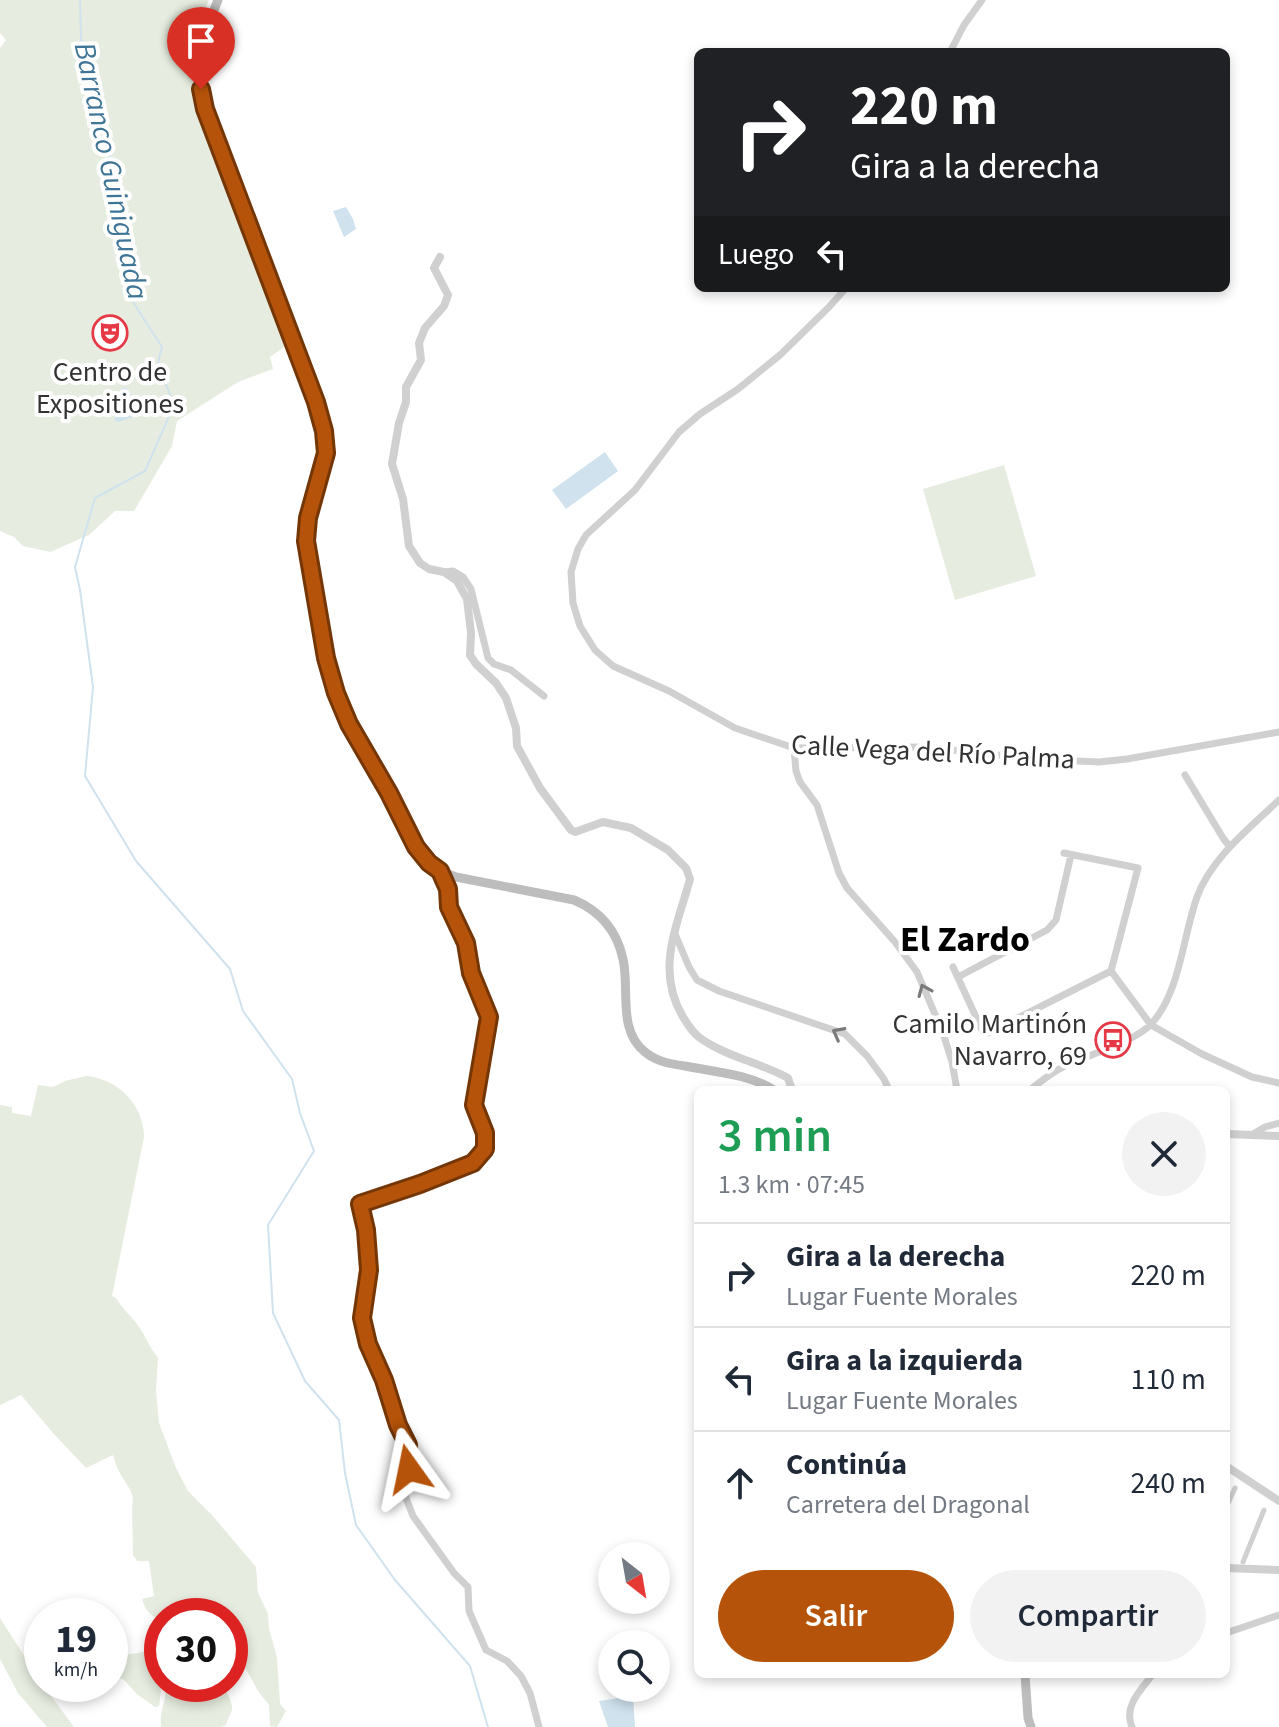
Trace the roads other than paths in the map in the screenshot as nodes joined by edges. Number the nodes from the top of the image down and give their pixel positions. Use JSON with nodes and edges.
{"nodes":[{"id":1,"x":218,"y":0,"type":"edge"},
{"id":2,"x":982,"y":0,"type":"edge"},
{"id":3,"x":952,"y":48,"type":"edge"},
{"id":4,"x":440,"y":257,"type":"dead end"},
{"id":5,"x":842,"y":292,"type":"edge"},
{"id":6,"x":444,"y":572,"type":"junction"},
{"id":7,"x":544,"y":696,"type":"dead end"},
{"id":8,"x":1279,"y":732,"type":"edge"},
{"id":9,"x":794,"y":748,"type":"junction"},
{"id":10,"x":1185,"y":775,"type":"dead end"},
{"id":11,"x":1279,"y":800,"type":"edge"},
{"id":12,"x":1230,"y":847,"type":"junction"},
{"id":13,"x":440,"y":871,"type":"junction"},
{"id":14,"x":675,"y":934,"type":"junction"},
{"id":15,"x":953,"y":967,"type":"dead end"},
{"id":16,"x":1111,"y":971,"type":"junction"},
{"id":17,"x":958,"y":977,"type":"junction"},
{"id":18,"x":1151,"y":1025,"type":"junction"},
{"id":19,"x":1279,"y":1083,"type":"edge"},
{"id":20,"x":768,"y":1086,"type":"edge"},
{"id":21,"x":791,"y":1086,"type":"edge"},
{"id":22,"x":887,"y":1086,"type":"edge"},
{"id":23,"x":956,"y":1086,"type":"edge"},
{"id":24,"x":1036,"y":1086,"type":"edge"},
{"id":25,"x":1279,"y":1123,"type":"edge"},
{"id":26,"x":1230,"y":1134,"type":"edge"},
{"id":27,"x":1251,"y":1135,"type":"junction"},
{"id":28,"x":1279,"y":1136,"type":"edge"},
{"id":29,"x":1230,"y":1469,"type":"edge"},
{"id":30,"x":1235,"y":1488,"type":"dead end"},
{"id":31,"x":1230,"y":1499,"type":"edge"},
{"id":32,"x":1279,"y":1501,"type":"edge"},
{"id":33,"x":1264,"y":1510,"type":"dead end"},
{"id":34,"x":1243,"y":1562,"type":"dead end"},
{"id":35,"x":1230,"y":1568,"type":"edge"},
{"id":36,"x":1279,"y":1570,"type":"edge"},
{"id":37,"x":1279,"y":1615,"type":"edge"},
{"id":38,"x":1230,"y":1632,"type":"edge"},
{"id":39,"x":1025,"y":1678,"type":"edge"},
{"id":40,"x":1150,"y":1678,"type":"edge"},
{"id":41,"x":539,"y":1727,"type":"edge"},
{"id":42,"x":1031,"y":1727,"type":"edge"},
{"id":43,"x":1132,"y":1727,"type":"edge"}],
"edges":[{"from":1,"to":13,"type":"main road"},
{"from":2,"to":3,"type":"street"},
{"from":4,"to":6,"type":"street"},
{"from":5,"to":9,"type":"street","name":"Calle Vega del Río Palma"},
{"from":6,"to":7,"type":"street"},
{"from":6,"to":14,"type":"street"},
{"from":8,"to":9,"type":"street","name":"Calle Vega del Río Palma"},
{"from":23,"to":9,"type":"street","one_way":true},
{"from":10,"to":12,"type":"street"},
{"from":11,"to":12,"type":"street"},
{"from":12,"to":18,"type":"street"},
{"from":13,"to":20,"type":"main road"},
{"from":13,"to":41,"type":"street"},
{"from":14,"to":21,"type":"street"},
{"from":22,"to":14,"type":"street","one_way":true},
{"from":15,"to":17,"type":"street"},
{"from":16,"to":17,"type":"street"},
{"from":16,"to":17,"type":"street"},
{"from":16,"to":18,"type":"street"},
{"from":18,"to":19,"type":"street"},
{"from":18,"to":24,"type":"street"},
{"from":25,"to":27,"type":"street"},
{"from":26,"to":27,"type":"street"},
{"from":27,"to":28,"type":"street"},
{"from":29,"to":32,"type":"street"},
{"from":30,"to":31,"type":"street"},
{"from":33,"to":34,"type":"street"},
{"from":35,"to":36,"type":"street"},
{"from":37,"to":38,"type":"street"},
{"from":39,"to":42,"type":"main road"},
{"from":40,"to":43,"type":"street"}]}
